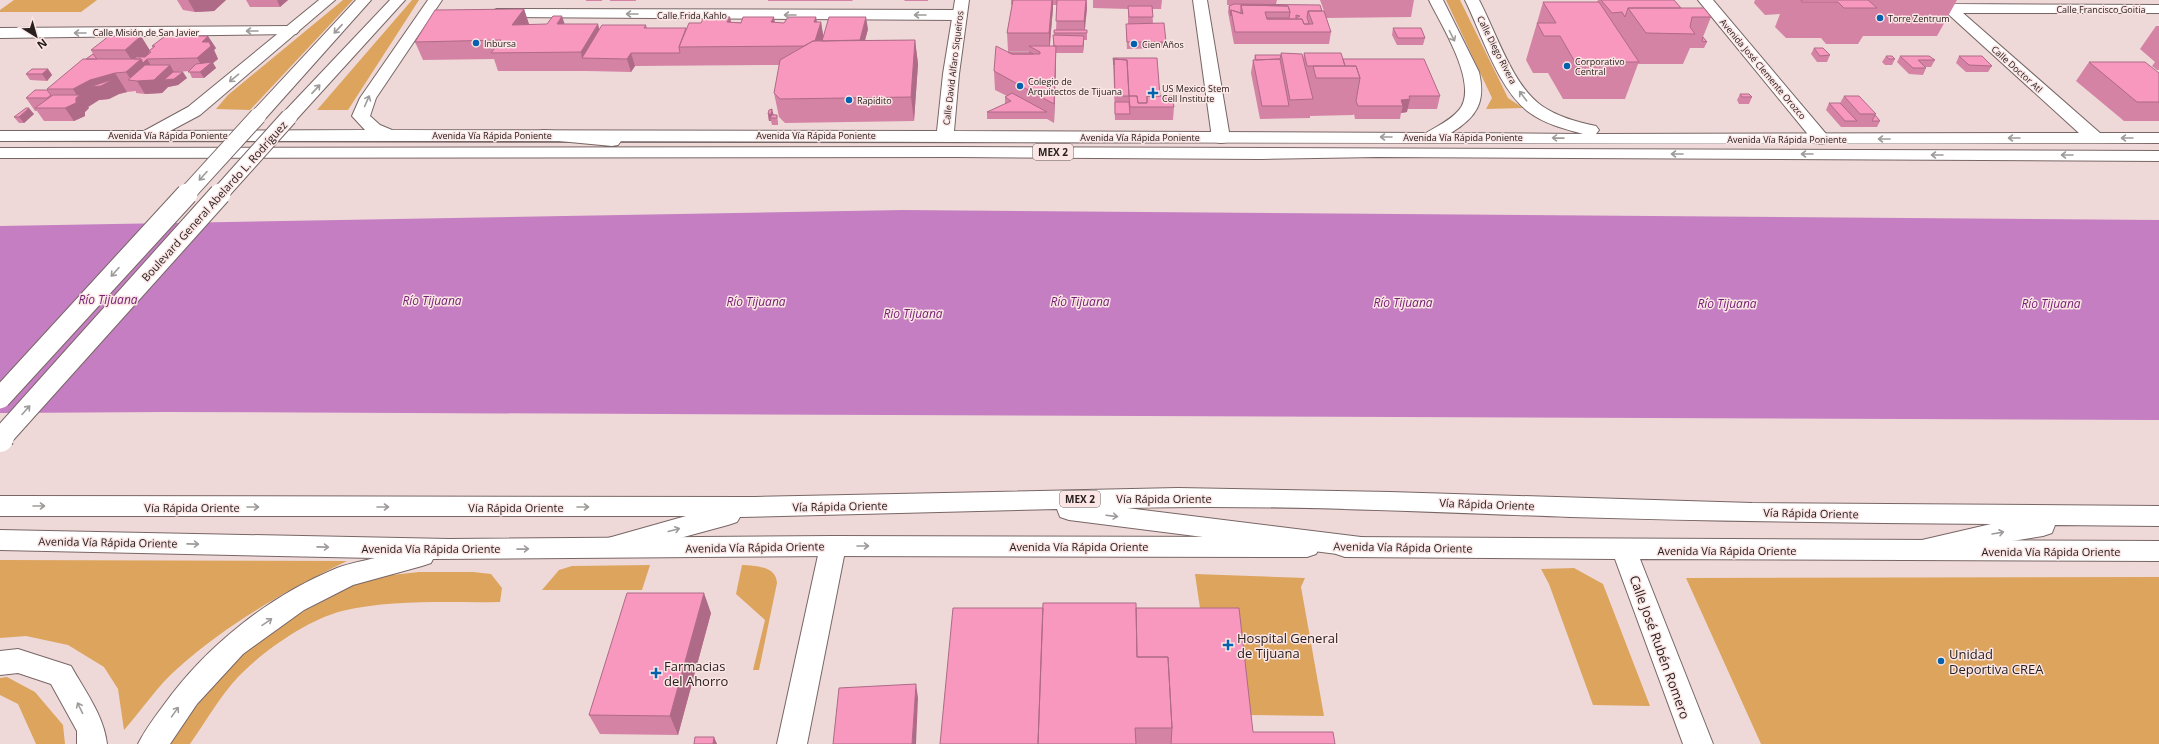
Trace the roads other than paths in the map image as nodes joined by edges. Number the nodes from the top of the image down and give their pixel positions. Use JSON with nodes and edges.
{"nodes":[{"id":1,"x":328,"y":0,"type":"edge"},
{"id":2,"x":364,"y":0,"type":"edge"},
{"id":3,"x":398,"y":0,"type":"edge"},
{"id":4,"x":1200,"y":0,"type":"edge"},
{"id":5,"x":1436,"y":0,"type":"edge"},
{"id":6,"x":1472,"y":0,"type":"edge"},
{"id":7,"x":1705,"y":0,"type":"edge"},
{"id":8,"x":1943,"y":4,"type":"edge"},
{"id":9,"x":961,"y":8,"type":"edge"},
{"id":10,"x":433,"y":9,"type":"edge"},
{"id":11,"x":2159,"y":9,"type":"edge"},
{"id":12,"x":479,"y":14,"type":"edge"},
{"id":13,"x":291,"y":31,"type":"junction"},
{"id":14,"x":0,"y":33,"type":"edge"},
{"id":15,"x":138,"y":135,"type":"junction"},
{"id":16,"x":390,"y":135,"type":"junction"},
{"id":17,"x":544,"y":135,"type":"junction"},
{"id":18,"x":0,"y":136,"type":"edge"},
{"id":19,"x":945,"y":136,"type":"junction"},
{"id":20,"x":1431,"y":137,"type":"junction"},
{"id":21,"x":1221,"y":138,"type":"junction"},
{"id":22,"x":2095,"y":138,"type":"junction"},
{"id":23,"x":2159,"y":138,"type":"edge"},
{"id":24,"x":1635,"y":139,"type":"junction"},
{"id":25,"x":1821,"y":139,"type":"junction"},
{"id":26,"x":0,"y":153,"type":"edge"},
{"id":27,"x":760,"y":153,"type":"junction"},
{"id":28,"x":2159,"y":156,"type":"edge"},
{"id":29,"x":0,"y":398,"type":"edge"},
{"id":30,"x":0,"y":439,"type":"edge"},
{"id":31,"x":1004,"y":500,"type":"junction"},
{"id":32,"x":0,"y":506,"type":"edge"},
{"id":33,"x":755,"y":508,"type":"junction"},
{"id":34,"x":2147,"y":516,"type":"edge"},
{"id":35,"x":0,"y":540,"type":"edge"},
{"id":36,"x":833,"y":546,"type":"junction"},
{"id":37,"x":1361,"y":547,"type":"junction"},
{"id":38,"x":610,"y":548,"type":"junction"},
{"id":39,"x":449,"y":550,"type":"junction"},
{"id":40,"x":1624,"y":550,"type":"junction"},
{"id":41,"x":1918,"y":550,"type":"junction"},
{"id":42,"x":2159,"y":551,"type":"edge"},
{"id":43,"x":0,"y":663,"type":"edge"},
{"id":44,"x":92,"y":744,"type":"edge"},
{"id":45,"x":152,"y":744,"type":"edge"},
{"id":46,"x":792,"y":744,"type":"edge"},
{"id":47,"x":1698,"y":744,"type":"edge"}],
"edges":[{"from":1,"to":13,"type":"main road"},
{"from":2,"to":29,"type":"main road","one_way":true,"bridge":true},
{"from":30,"to":3,"type":"main road","name":"Boulevard General Abelardo L. Rodríguez","one_way":true,"bridge":true},
{"from":4,"to":21,"type":"main road"},
{"from":5,"to":20,"type":"main road","one_way":true},
{"from":24,"to":6,"type":"main road","name":"Calle Diego Rivera","one_way":true},
{"from":7,"to":25,"type":"main road","name":"Avenida José Clemente Orozco"},
{"from":8,"to":11,"type":"main road","name":"Calle Francisco Goitia"},
{"from":8,"to":22,"type":"main road","name":"Calle Doctor Atl"},
{"from":9,"to":12,"type":"main road","name":"Calle Frida Kahlo","one_way":true},
{"from":9,"to":19,"type":"main road","name":"Calle David Alfaro Siqueiros"},
{"from":16,"to":10,"type":"main road","one_way":true},
{"from":13,"to":14,"type":"main road","name":"Calle Misión de San Javier","one_way":true},
{"from":13,"to":15,"type":"main road","one_way":true},
{"from":15,"to":16,"type":"main road","name":"Avenida Vía Rápida Poniente"},
{"from":15,"to":18,"type":"main road","name":"Avenida Vía Rápida Poniente"},
{"from":16,"to":17,"type":"main road","name":"Avenida Vía Rápida Poniente"},
{"from":17,"to":19,"type":"main road","name":"Avenida Vía Rápida Poniente"},
{"from":17,"to":27,"type":"main road"},
{"from":19,"to":21,"type":"main road","name":"Avenida Vía Rápida Poniente"},
{"from":20,"to":21,"type":"main road","name":"Avenida Vía Rápida Poniente","one_way":true},
{"from":24,"to":20,"type":"main road","name":"Avenida Vía Rápida Poniente","one_way":true},
{"from":23,"to":22,"type":"main road","name":"Avenida Vía Rápida Poniente","one_way":true},
{"from":22,"to":25,"type":"main road","name":"Avenida Vía Rápida Poniente","one_way":true},
{"from":24,"to":25,"type":"main road","name":"Avenida Vía Rápida Poniente"},
{"from":26,"to":27,"type":"main road","name":"Avenida Vía Rápida Poniente","number":"MEX 2"},
{"from":28,"to":27,"type":"main road","name":"Avenida Vía Rápida Poniente","number":"MEX 2","one_way":true},
{"from":31,"to":33,"type":"main road","name":"Vía Rápida Oriente","number":"MEX 2"},
{"from":31,"to":34,"type":"main road","name":"Vía Rápida Oriente","number":"MEX 2"},
{"from":31,"to":37,"type":"main road","one_way":true},
{"from":32,"to":33,"type":"main road","name":"Vía Rápida Oriente","number":"MEX 2","one_way":true},
{"from":38,"to":33,"type":"main road","one_way":true},
{"from":41,"to":34,"type":"main road","one_way":true},
{"from":35,"to":39,"type":"main road","name":"Avenida Vía Rápida Oriente","one_way":true},
{"from":36,"to":37,"type":"main road","name":"Avenida Vía Rápida Oriente","one_way":true},
{"from":36,"to":38,"type":"main road","name":"Avenida Vía Rápida Oriente"},
{"from":36,"to":46,"type":"main road"},
{"from":37,"to":40,"type":"main road","name":"Avenida Vía Rápida Oriente"},
{"from":39,"to":38,"type":"main road","name":"Avenida Vía Rápida Oriente","one_way":true},
{"from":45,"to":39,"type":"main road","one_way":true},
{"from":40,"to":41,"type":"main road","name":"Avenida Vía Rápida Oriente"},
{"from":40,"to":47,"type":"main road","name":"Calle José Rubén Romero"},
{"from":41,"to":42,"type":"main road","name":"Avenida Vía Rápida Oriente"},
{"from":44,"to":43,"type":"main road","one_way":true}]}
